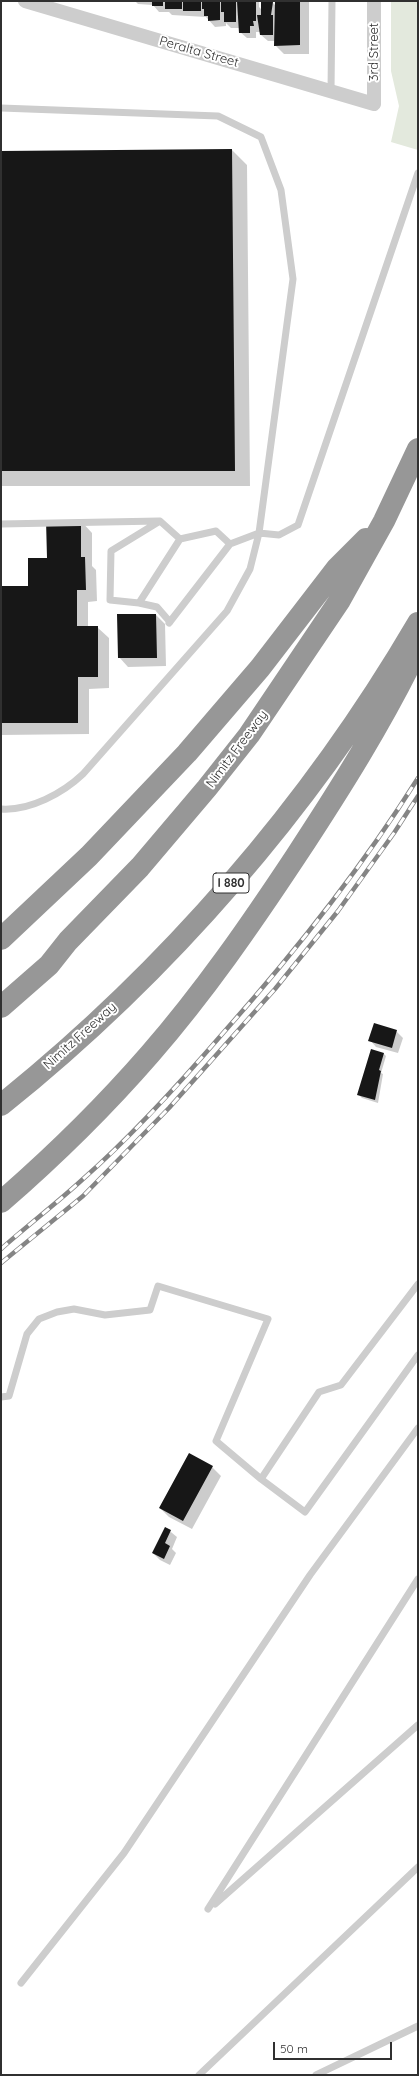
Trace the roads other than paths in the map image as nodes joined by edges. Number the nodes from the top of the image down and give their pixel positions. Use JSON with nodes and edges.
{"nodes":[{"id":1,"x":25,"y":1,"type":"edge"},
{"id":2,"x":332,"y":1,"type":"edge"},
{"id":3,"x":374,"y":1,"type":"edge"},
{"id":4,"x":331,"y":91,"type":"junction"},
{"id":5,"x":374,"y":104,"type":"joint"},
{"id":6,"x":1,"y":108,"type":"edge"},
{"id":7,"x":418,"y":173,"type":"edge"},
{"id":8,"x":418,"y":449,"type":"edge"},
{"id":9,"x":160,"y":521,"type":"junction"},
{"id":10,"x":384,"y":521,"type":"junction"},
{"id":11,"x":1,"y":524,"type":"edge"},
{"id":12,"x":259,"y":533,"type":"junction"},
{"id":13,"x":180,"y":539,"type":"junction"},
{"id":14,"x":230,"y":544,"type":"junction"},
{"id":15,"x":139,"y":603,"type":"junction"},
{"id":16,"x":418,"y":623,"type":"edge"},
{"id":17,"x":418,"y":648,"type":"edge"},
{"id":18,"x":1,"y":809,"type":"edge"},
{"id":19,"x":1,"y":939,"type":"edge"},
{"id":20,"x":1,"y":1007,"type":"edge"},
{"id":21,"x":1,"y":1105,"type":"edge"},
{"id":22,"x":1,"y":1202,"type":"edge"},
{"id":23,"x":418,"y":1284,"type":"edge"},
{"id":24,"x":418,"y":1355,"type":"edge"},
{"id":25,"x":1,"y":1397,"type":"edge"},
{"id":26,"x":418,"y":1428,"type":"edge"},
{"id":27,"x":261,"y":1479,"type":"junction"},
{"id":28,"x":418,"y":1579,"type":"edge"},
{"id":29,"x":418,"y":1725,"type":"edge"},
{"id":30,"x":418,"y":1867,"type":"edge"},
{"id":31,"x":21,"y":1983,"type":"dead end"},
{"id":32,"x":418,"y":2026,"type":"edge"},
{"id":33,"x":200,"y":2075,"type":"edge"},
{"id":34,"x":316,"y":2075,"type":"edge"}],
"edges":[{"from":1,"to":4,"type":"street","name":"Peralta Street"},
{"from":2,"to":4,"type":"lane"},
{"from":3,"to":5,"type":"street","name":"3rd Street"},
{"from":4,"to":5,"type":"street","name":"Peralta Street"},
{"from":6,"to":12,"type":"lane"},
{"from":7,"to":12,"type":"lane"},
{"from":8,"to":10,"type":"highway","name":"Nimitz Freeway"},
{"from":9,"to":11,"type":"lane"},
{"from":9,"to":13,"type":"lane"},
{"from":9,"to":15,"type":"lane"},
{"from":10,"to":19,"type":"highway"},
{"from":10,"to":20,"type":"highway","name":"Nimitz Freeway"},
{"from":12,"to":14,"type":"lane"},
{"from":12,"to":18,"type":"lane"},
{"from":13,"to":14,"type":"lane"},
{"from":13,"to":15,"type":"lane"},
{"from":14,"to":15,"type":"lane"},
{"from":16,"to":21,"type":"highway","name":"Nimitz Freeway","number":"I 880"},
{"from":17,"to":22,"type":"highway"},
{"from":23,"to":27,"type":"lane"},
{"from":24,"to":27,"type":"lane"},
{"from":25,"to":27,"type":"lane"},
{"from":26,"to":31,"type":"lane"},
{"from":28,"to":29,"type":"lane"},
{"from":30,"to":33,"type":"lane"},
{"from":32,"to":34,"type":"lane"}]}
